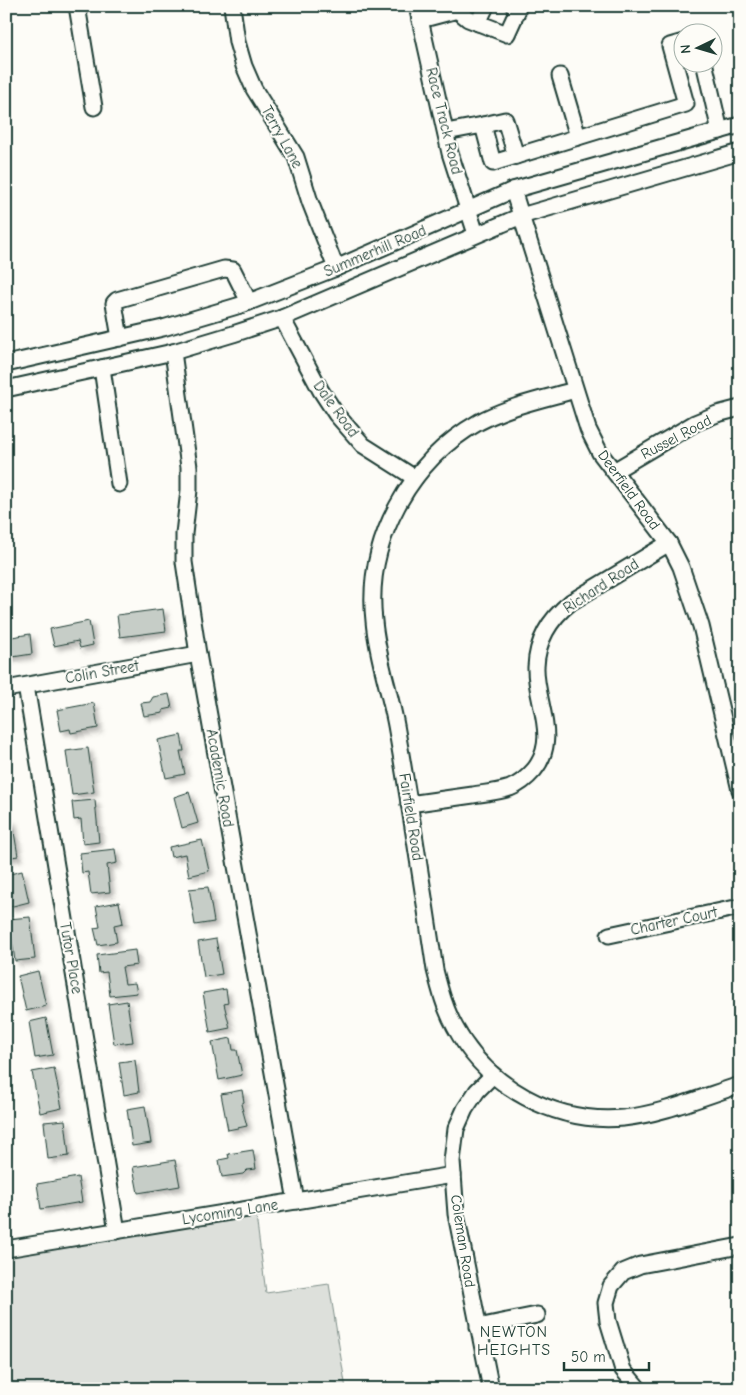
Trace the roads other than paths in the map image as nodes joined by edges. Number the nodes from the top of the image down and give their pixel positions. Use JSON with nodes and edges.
{"nodes":[{"id":1,"x":77,"y":6,"type":"edge"},
{"id":2,"x":232,"y":6,"type":"edge"},
{"id":3,"x":486,"y":6,"type":"edge"},
{"id":4,"x":514,"y":6,"type":"edge"},
{"id":5,"x":459,"y":8,"type":"edge"},
{"id":6,"x":419,"y":13,"type":"edge"},
{"id":7,"x":478,"y":23,"type":"junction"},
{"id":8,"x":674,"y":45,"type":"edge"},
{"id":9,"x":674,"y":60,"type":"edge"},
{"id":10,"x":677,"y":72,"type":"edge"},
{"id":11,"x":706,"y":72,"type":"edge"},
{"id":12,"x":560,"y":76,"type":"dead end"},
{"id":13,"x":712,"y":96,"type":"junction"},
{"id":14,"x":686,"y":104,"type":"junction"},
{"id":15,"x":94,"y":107,"type":"dead end"},
{"id":16,"x":482,"y":125,"type":"junction"},
{"id":17,"x":740,"y":125,"type":"edge"},
{"id":18,"x":720,"y":131,"type":"junction"},
{"id":19,"x":446,"y":132,"type":"junction"},
{"id":20,"x":578,"y":137,"type":"junction"},
{"id":21,"x":737,"y":154,"type":"edge"},
{"id":22,"x":516,"y":156,"type":"junction"},
{"id":23,"x":514,"y":190,"type":"junction"},
{"id":24,"x":468,"y":210,"type":"junction"},
{"id":25,"x":521,"y":216,"type":"junction"},
{"id":26,"x":476,"y":234,"type":"junction"},
{"id":27,"x":336,"y":268,"type":"junction"},
{"id":28,"x":249,"y":302,"type":"junction"},
{"id":29,"x":282,"y":318,"type":"junction"},
{"id":30,"x":120,"y":338,"type":"junction"},
{"id":31,"x":173,"y":352,"type":"junction"},
{"id":32,"x":6,"y":364,"type":"edge"},
{"id":33,"x":102,"y":368,"type":"junction"},
{"id":34,"x":6,"y":389,"type":"edge"},
{"id":35,"x":575,"y":390,"type":"junction"},
{"id":36,"x":740,"y":408,"type":"edge"},
{"id":37,"x":614,"y":471,"type":"junction"},
{"id":38,"x":415,"y":478,"type":"junction"},
{"id":39,"x":119,"y":484,"type":"dead end"},
{"id":40,"x":669,"y":543,"type":"junction"},
{"id":41,"x":198,"y":654,"type":"junction"},
{"id":42,"x":26,"y":686,"type":"junction"},
{"id":43,"x":6,"y":689,"type":"edge"},
{"id":44,"x":740,"y":790,"type":"edge"},
{"id":45,"x":409,"y":804,"type":"junction"},
{"id":46,"x":740,"y":907,"type":"edge"},
{"id":47,"x":609,"y":935,"type":"dead end"},
{"id":48,"x":494,"y":1075,"type":"junction"},
{"id":49,"x":740,"y":1085,"type":"edge"},
{"id":50,"x":454,"y":1176,"type":"junction"},
{"id":51,"x":296,"y":1201,"type":"junction"},
{"id":52,"x":117,"y":1231,"type":"junction"},
{"id":53,"x":740,"y":1246,"type":"edge"},
{"id":54,"x":6,"y":1249,"type":"edge"},
{"id":55,"x":537,"y":1315,"type":"dead end"},
{"id":56,"x":478,"y":1327,"type":"junction"},
{"id":57,"x":491,"y":1389,"type":"edge"},
{"id":58,"x":639,"y":1389,"type":"edge"}],
"edges":[{"from":1,"to":15,"type":"street"},
{"from":2,"to":27,"type":"street","name":"Terry Lane"},
{"from":3,"to":7,"type":"street"},
{"from":4,"to":7,"type":"street"},
{"from":5,"to":6,"type":"street"},
{"from":5,"to":7,"type":"street"},
{"from":6,"to":19,"type":"street","name":"Race Track Road"},
{"from":8,"to":9,"type":"street"},
{"from":10,"to":14,"type":"street"},
{"from":11,"to":13,"type":"street"},
{"from":12,"to":20,"type":"street"},
{"from":13,"to":14,"type":"street"},
{"from":13,"to":18,"type":"street"},
{"from":14,"to":20,"type":"street"},
{"from":16,"to":19,"type":"street"},
{"from":16,"to":22,"type":"street"},
{"from":16,"to":22,"type":"street"},
{"from":17,"to":18,"type":"street","name":"Summerhill Road"},
{"from":18,"to":23,"type":"street","name":"Summerhill Road"},
{"from":19,"to":24,"type":"street","name":"Race Track Road"},
{"from":20,"to":22,"type":"street"},
{"from":21,"to":25,"type":"street","name":"Summerhill Road"},
{"from":23,"to":24,"type":"street","name":"Summerhill Road"},
{"from":23,"to":25,"type":"street","name":"Deerfield Road"},
{"from":24,"to":26,"type":"street","name":"Race Track Road"},
{"from":24,"to":27,"type":"street","name":"Summerhill Road"},
{"from":25,"to":26,"type":"street","name":"Summerhill Road"},
{"from":25,"to":35,"type":"street","name":"Deerfield Road"},
{"from":26,"to":29,"type":"street","name":"Summerhill Road"},
{"from":27,"to":28,"type":"street","name":"Summerhill Road"},
{"from":28,"to":30,"type":"street","name":"Summerhill Road"},
{"from":28,"to":30,"type":"street"},
{"from":29,"to":31,"type":"street","name":"Summerhill Road"},
{"from":29,"to":38,"type":"street","name":"Dale Road"},
{"from":30,"to":32,"type":"street","name":"Summerhill Road"},
{"from":31,"to":33,"type":"street","name":"Summerhill Road"},
{"from":31,"to":41,"type":"street","name":"Academic Road"},
{"from":33,"to":34,"type":"street","name":"Summerhill Road"},
{"from":33,"to":39,"type":"street"},
{"from":35,"to":37,"type":"street","name":"Deerfield Road"},
{"from":35,"to":38,"type":"street","name":"Fairfield Road"},
{"from":36,"to":37,"type":"street","name":"Russel Road"},
{"from":37,"to":40,"type":"street","name":"Deerfield Road"},
{"from":38,"to":45,"type":"street","name":"Fairfield Road"},
{"from":40,"to":44,"type":"street","name":"Deerfield Road"},
{"from":40,"to":45,"type":"street","name":"Richard Road"},
{"from":41,"to":42,"type":"street","name":"Colin Street"},
{"from":41,"to":51,"type":"street","name":"Academic Road"},
{"from":42,"to":43,"type":"street","name":"Colin Street"},
{"from":42,"to":52,"type":"street","name":"Tutor Place"},
{"from":45,"to":48,"type":"street","name":"Fairfield Road"},
{"from":46,"to":47,"type":"street","name":"Charter Court"},
{"from":48,"to":49,"type":"street","name":"Fairfield Road"},
{"from":48,"to":50,"type":"street","name":"Coleman Road"},
{"from":50,"to":51,"type":"street","name":"Lycoming Lane"},
{"from":50,"to":56,"type":"street","name":"Coleman Road"},
{"from":51,"to":52,"type":"street","name":"Lycoming Lane"},
{"from":52,"to":54,"type":"street","name":"Lycoming Lane"},
{"from":53,"to":58,"type":"street"},
{"from":55,"to":56,"type":"street"},
{"from":56,"to":57,"type":"street","name":"Coleman Road"}]}
